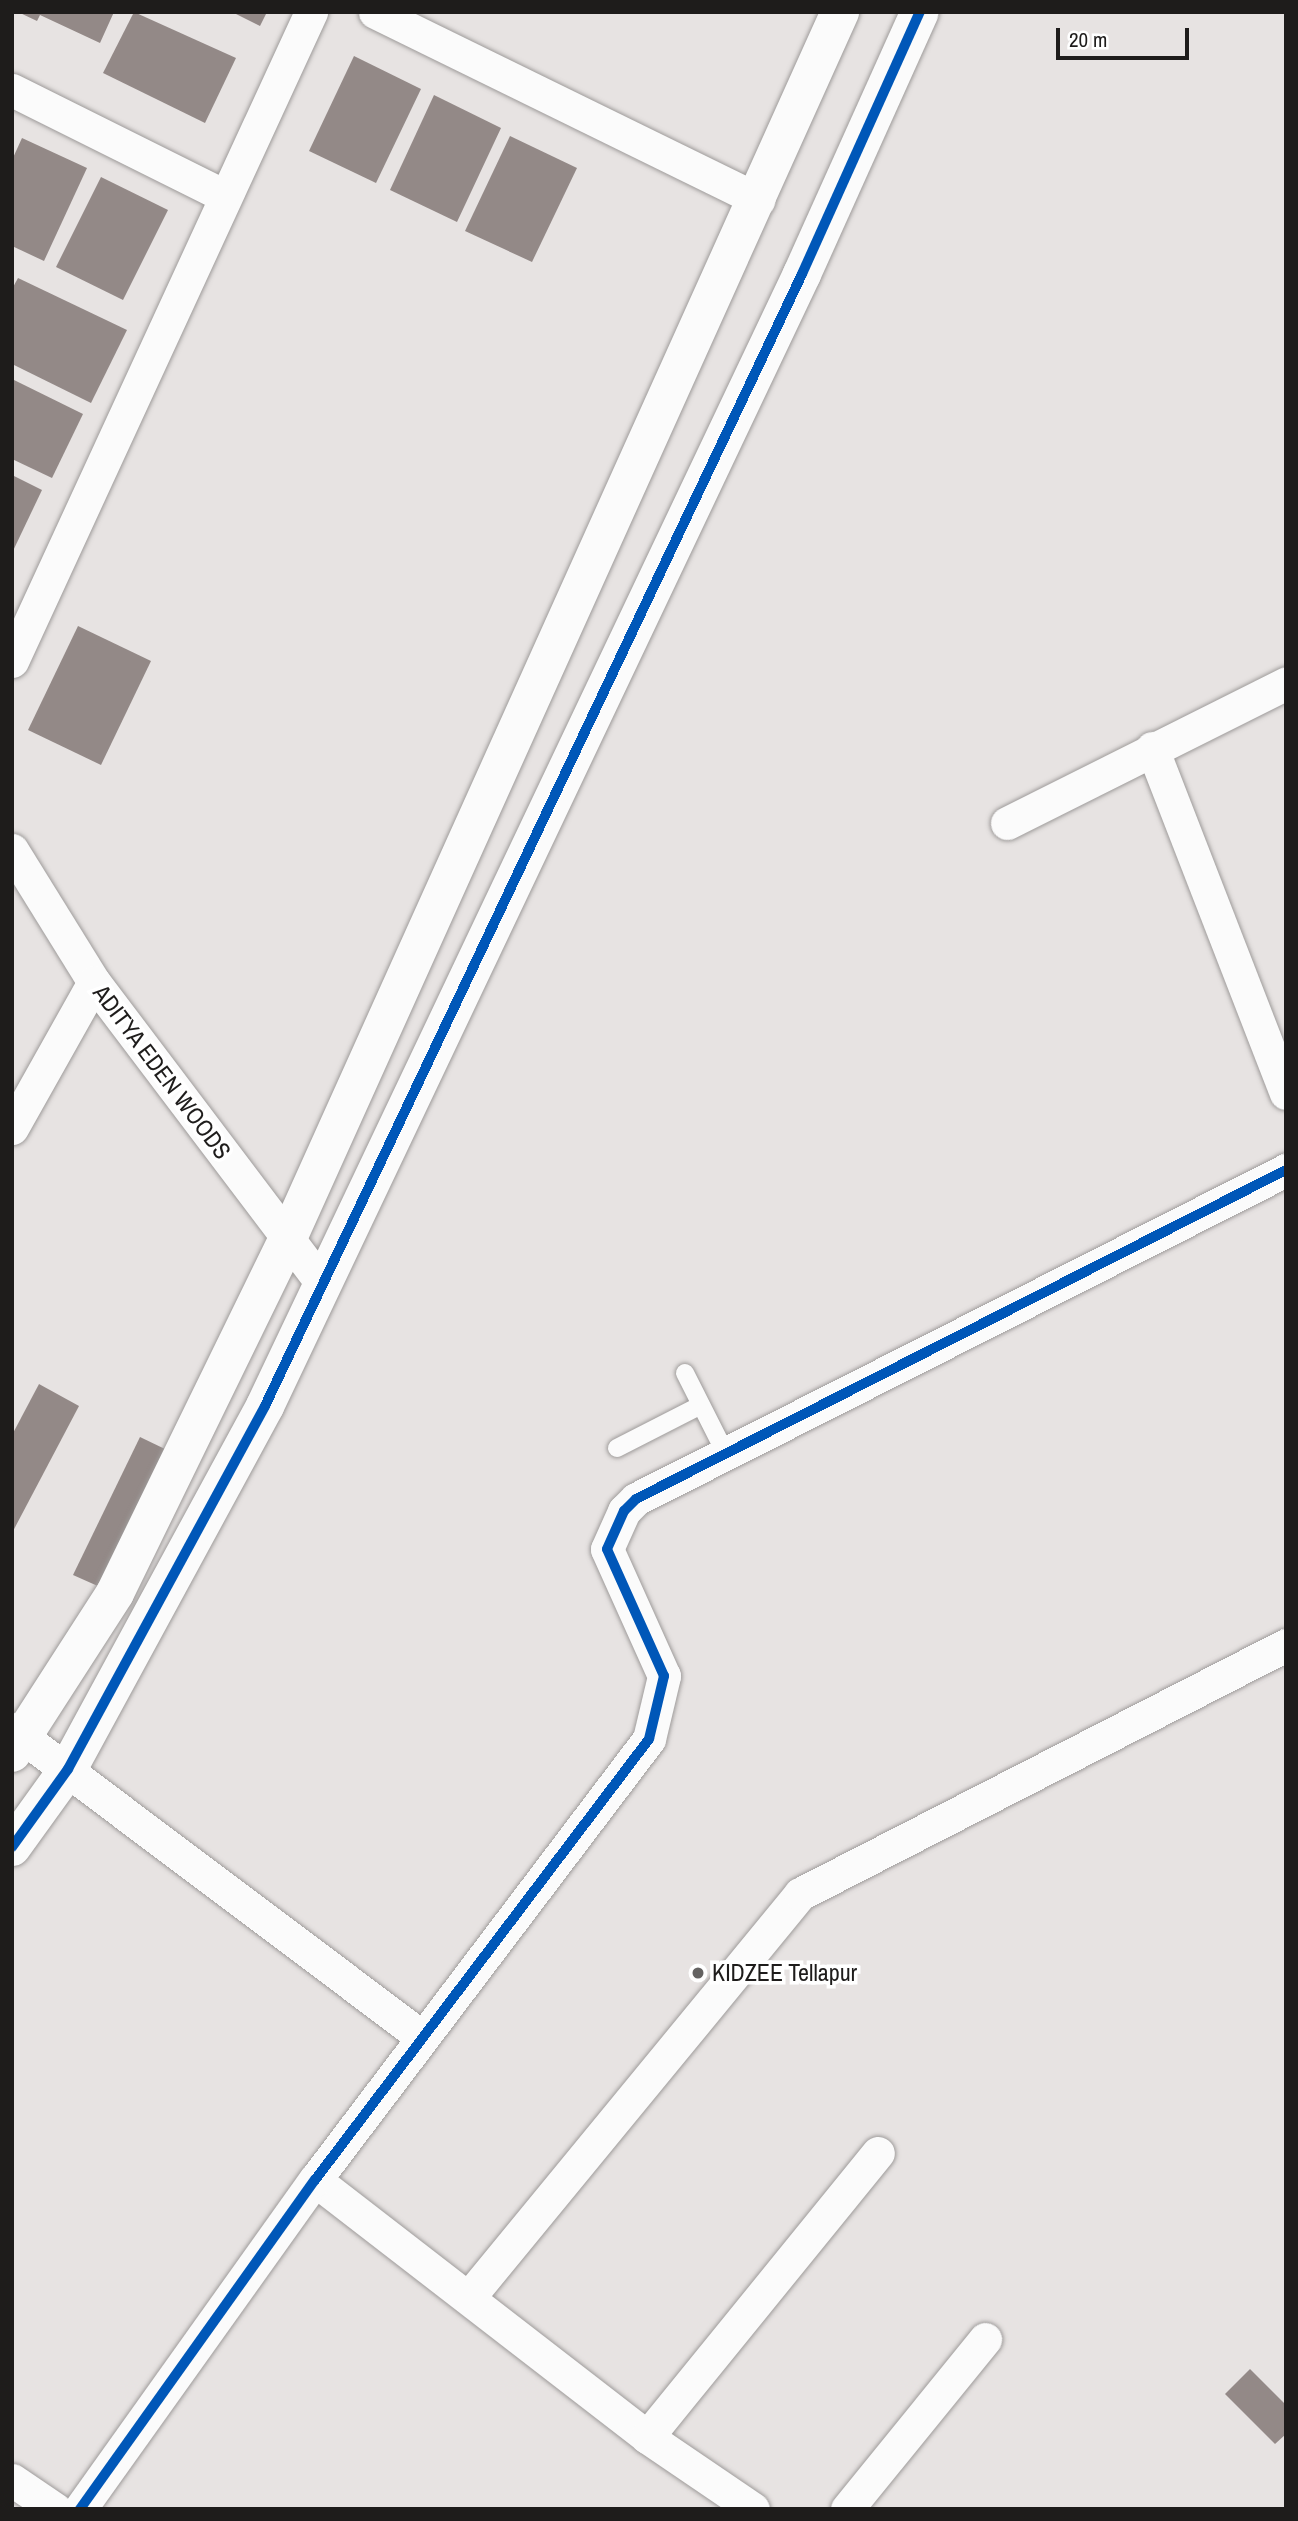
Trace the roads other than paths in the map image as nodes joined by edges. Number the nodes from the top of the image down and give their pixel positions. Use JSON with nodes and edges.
{"nodes":[{"id":1,"x":311,"y":12,"type":"edge"},
{"id":2,"x":375,"y":12,"type":"edge"},
{"id":3,"x":840,"y":12,"type":"edge"},
{"id":4,"x":920,"y":12,"type":"edge"},
{"id":5,"x":12,"y":90,"type":"edge"},
{"id":6,"x":223,"y":195,"type":"junction"},
{"id":7,"x":758,"y":200,"type":"junction"},
{"id":8,"x":12,"y":661,"type":"edge"},
{"id":9,"x":1286,"y":683,"type":"edge"},
{"id":10,"x":1152,"y":748,"type":"junction"},
{"id":11,"x":1007,"y":823,"type":"dead end"},
{"id":12,"x":12,"y":850,"type":"edge"},
{"id":13,"x":94,"y":982,"type":"junction"},
{"id":14,"x":1286,"y":1093,"type":"edge"},
{"id":15,"x":12,"y":1128,"type":"edge"},
{"id":16,"x":1286,"y":1170,"type":"edge"},
{"id":17,"x":288,"y":1238,"type":"junction"},
{"id":18,"x":323,"y":1285,"type":"junction"},
{"id":19,"x":685,"y":1373,"type":"dead end"},
{"id":20,"x":701,"y":1405,"type":"junction"},
{"id":21,"x":617,"y":1448,"type":"dead end"},
{"id":22,"x":726,"y":1454,"type":"junction"},
{"id":23,"x":1286,"y":1646,"type":"edge"},
{"id":24,"x":16,"y":1740,"type":"edge"},
{"id":25,"x":68,"y":1769,"type":"junction"},
{"id":26,"x":12,"y":1847,"type":"edge"},
{"id":27,"x":422,"y":2037,"type":"junction"},
{"id":28,"x":878,"y":2153,"type":"dead end"},
{"id":29,"x":315,"y":2180,"type":"junction"},
{"id":30,"x":469,"y":2297,"type":"junction"},
{"id":31,"x":985,"y":2339,"type":"dead end"},
{"id":32,"x":647,"y":2437,"type":"junction"},
{"id":33,"x":12,"y":2480,"type":"edge"},
{"id":34,"x":55,"y":2509,"type":"edge"},
{"id":35,"x":80,"y":2509,"type":"edge"},
{"id":36,"x":754,"y":2509,"type":"edge"},
{"id":37,"x":847,"y":2509,"type":"edge"}],
"edges":[{"from":1,"to":6,"type":"street"},
{"from":2,"to":7,"type":"street"},
{"from":3,"to":7,"type":"street"},
{"from":4,"to":18,"type":"street"},
{"from":5,"to":6,"type":"street"},
{"from":6,"to":8,"type":"street"},
{"from":7,"to":17,"type":"street"},
{"from":9,"to":10,"type":"street"},
{"from":10,"to":11,"type":"street"},
{"from":10,"to":14,"type":"street"},
{"from":12,"to":13,"type":"street","name":"ADITYA EDEN WOODS"},
{"from":13,"to":15,"type":"street"},
{"from":13,"to":17,"type":"street","name":"ADITYA EDEN WOODS"},
{"from":16,"to":22,"type":"street"},
{"from":17,"to":18,"type":"street","name":"ADITYA EDEN WOODS"},
{"from":17,"to":24,"type":"street"},
{"from":18,"to":25,"type":"street"},
{"from":19,"to":20,"type":"lane"},
{"from":20,"to":21,"type":"lane"},
{"from":20,"to":22,"type":"lane"},
{"from":22,"to":27,"type":"street"},
{"from":23,"to":30,"type":"street"},
{"from":24,"to":25,"type":"street"},
{"from":25,"to":26,"type":"street"},
{"from":25,"to":27,"type":"street"},
{"from":27,"to":29,"type":"street"},
{"from":28,"to":32,"type":"street"},
{"from":29,"to":30,"type":"street"},
{"from":29,"to":35,"type":"street"},
{"from":30,"to":32,"type":"street"},
{"from":31,"to":37,"type":"street"},
{"from":32,"to":36,"type":"street"},
{"from":33,"to":34,"type":"street"}]}
